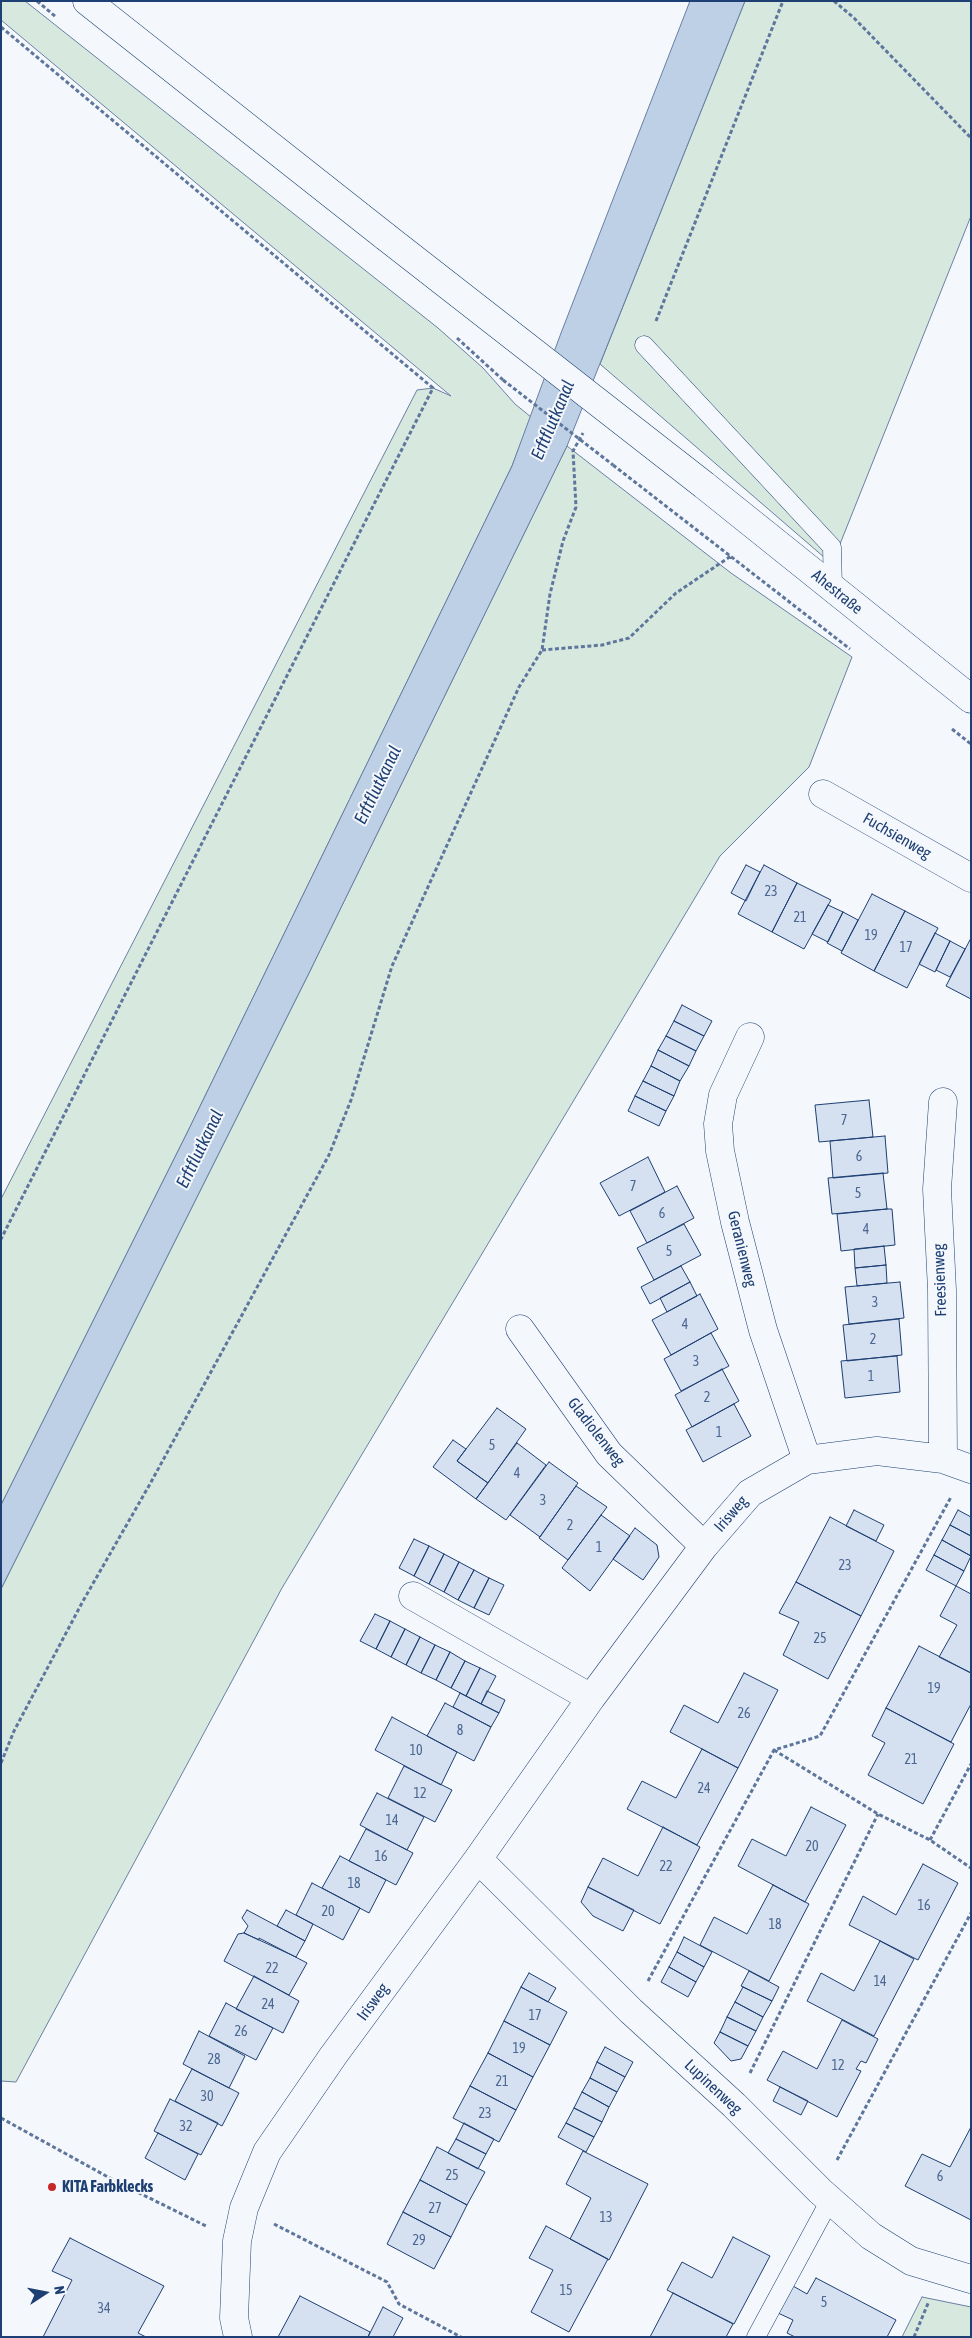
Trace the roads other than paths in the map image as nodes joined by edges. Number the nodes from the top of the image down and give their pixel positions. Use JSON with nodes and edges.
{"nodes":[{"id":1,"x":87,"y":1,"type":"edge"},
{"id":2,"x":644,"y":346,"type":"road end"},
{"id":3,"x":833,"y":589,"type":"junction"},
{"id":4,"x":971,"y":699,"type":"edge"},
{"id":5,"x":823,"y":794,"type":"dead end"},
{"id":6,"x":971,"y":878,"type":"edge"},
{"id":7,"x":750,"y":1037,"type":"dead end"},
{"id":8,"x":943,"y":1102,"type":"dead end"},
{"id":9,"x":520,"y":1329,"type":"dead end"},
{"id":10,"x":806,"y":1460,"type":"junction"},
{"id":11,"x":960,"y":1465,"type":"edge"},
{"id":12,"x":704,"y":1546,"type":"junction"},
{"id":13,"x":413,"y":1596,"type":"dead end"},
{"id":14,"x":591,"y":1698,"type":"junction"},
{"id":15,"x":478,"y":1859,"type":"junction"},
{"id":16,"x":825,"y":2196,"type":"junction"},
{"id":17,"x":971,"y":2279,"type":"edge"},
{"id":18,"x":238,"y":2337,"type":"edge"},
{"id":19,"x":756,"y":2337,"type":"edge"}],
"edges":[{"from":1,"to":3,"type":"street","name":"Ahestraße","bridge":true},
{"from":2,"to":3,"type":"lane"},
{"from":3,"to":4,"type":"street","name":"Ahestraße"},
{"from":5,"to":6,"type":"street","name":"Fuchsienweg"},
{"from":7,"to":10,"type":"street","name":"Geranienweg"},
{"from":8,"to":11,"type":"street","name":"Freesienweg"},
{"from":9,"to":12,"type":"street","name":"Gladiolenweg"},
{"from":10,"to":11,"type":"street","name":"Irisweg"},
{"from":10,"to":12,"type":"street","name":"Irisweg"},
{"from":12,"to":14,"type":"street","name":"Irisweg"},
{"from":13,"to":14,"type":"street"},
{"from":14,"to":15,"type":"street","name":"Irisweg"},
{"from":15,"to":16,"type":"street","name":"Lupinenweg"},
{"from":15,"to":18,"type":"street","name":"Irisweg"},
{"from":16,"to":17,"type":"street","name":"Lupinenweg"},
{"from":16,"to":19,"type":"lane"}]}
